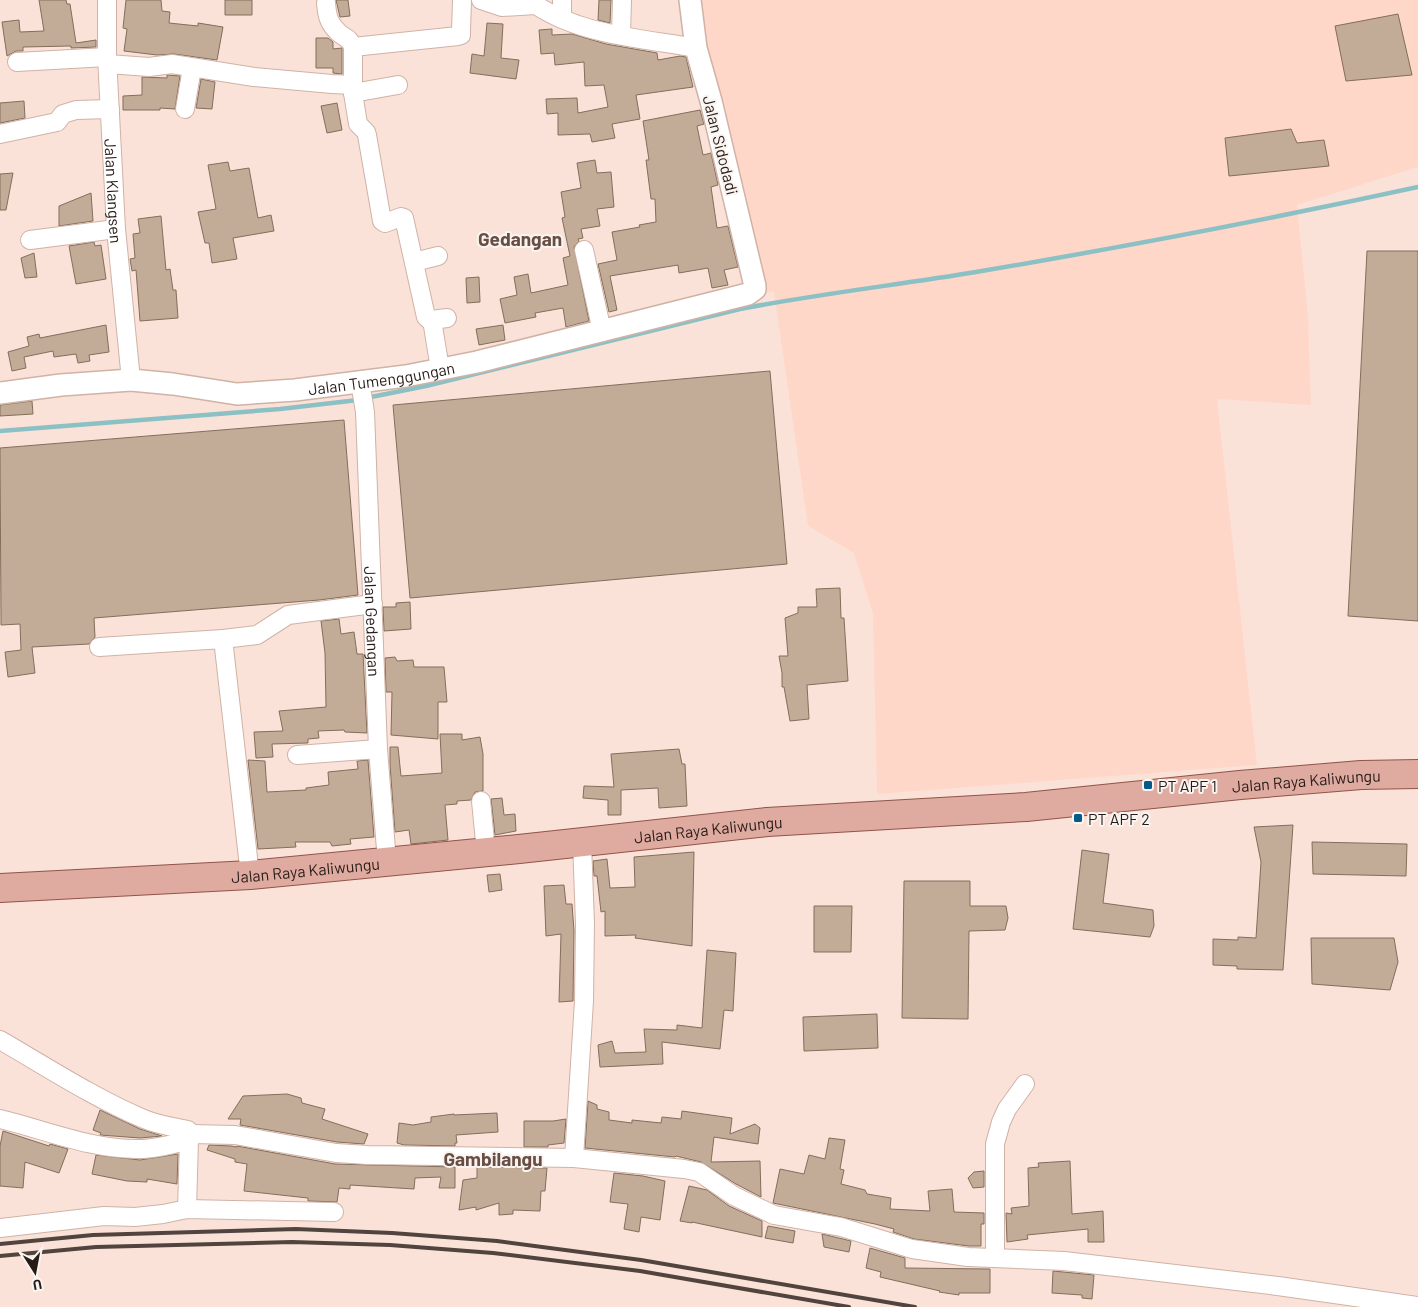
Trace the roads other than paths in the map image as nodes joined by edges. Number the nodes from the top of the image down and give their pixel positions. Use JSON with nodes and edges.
{"nodes":[{"id":1,"x":107,"y":0,"type":"edge"},
{"id":2,"x":462,"y":0,"type":"edge"},
{"id":3,"x":481,"y":0,"type":"edge"},
{"id":4,"x":562,"y":0,"type":"edge"},
{"id":5,"x":622,"y":0,"type":"edge"},
{"id":6,"x":690,"y":0,"type":"edge"},
{"id":7,"x":326,"y":3,"type":"dead end"},
{"id":8,"x":531,"y":4,"type":"edge"},
{"id":9,"x":562,"y":18,"type":"junction"},
{"id":10,"x":621,"y":35,"type":"junction"},
{"id":11,"x":353,"y":47,"type":"junction"},
{"id":12,"x":696,"y":48,"type":"junction"},
{"id":13,"x":107,"y":61,"type":"junction"},
{"id":14,"x":17,"y":62,"type":"dead end"},
{"id":15,"x":192,"y":68,"type":"junction"},
{"id":16,"x":398,"y":85,"type":"dead end"},
{"id":17,"x":353,"y":89,"type":"junction"},
{"id":18,"x":110,"y":109,"type":"junction"},
{"id":19,"x":185,"y":109,"type":"dead end"},
{"id":20,"x":0,"y":134,"type":"edge"},
{"id":21,"x":116,"y":228,"type":"junction"},
{"id":22,"x":30,"y":240,"type":"dead end"},
{"id":23,"x":584,"y":250,"type":"dead end"},
{"id":24,"x":438,"y":256,"type":"dead end"},
{"id":25,"x":414,"y":262,"type":"junction"},
{"id":26,"x":755,"y":289,"type":"joint"},
{"id":27,"x":602,"y":331,"type":"junction"},
{"id":28,"x":440,"y":369,"type":"junction"},
{"id":29,"x":131,"y":380,"type":"junction"},
{"id":30,"x":361,"y":386,"type":"junction"},
{"id":31,"x":0,"y":393,"type":"edge"},
{"id":32,"x":373,"y":604,"type":"junction"},
{"id":33,"x":224,"y":639,"type":"junction"},
{"id":34,"x":99,"y":647,"type":"dead end"},
{"id":35,"x":378,"y":749,"type":"junction"},
{"id":36,"x":296,"y":755,"type":"dead end"},
{"id":37,"x":1418,"y":774,"type":"edge"},
{"id":38,"x":481,"y":801,"type":"dead end"},
{"id":39,"x":582,"y":842,"type":"junction"},
{"id":40,"x":486,"y":852,"type":"junction"},
{"id":41,"x":388,"y":862,"type":"junction"},
{"id":42,"x":250,"y":875,"type":"junction"},
{"id":43,"x":0,"y":888,"type":"edge"},
{"id":44,"x":0,"y":1040,"type":"edge"},
{"id":45,"x":1025,"y":1084,"type":"dead end"},
{"id":46,"x":0,"y":1119,"type":"edge"},
{"id":47,"x":190,"y":1137,"type":"junction"},
{"id":48,"x":574,"y":1158,"type":"junction"},
{"id":49,"x":188,"y":1209,"type":"junction"},
{"id":50,"x":334,"y":1212,"type":"dead end"},
{"id":51,"x":0,"y":1228,"type":"edge"},
{"id":52,"x":995,"y":1258,"type":"junction"},
{"id":53,"x":1418,"y":1306,"type":"edge"}],
"edges":[{"from":1,"to":13,"type":"street","name":"Jalan Klangsen"},
{"from":2,"to":11,"type":"street"},
{"from":3,"to":8,"type":"street"},
{"from":4,"to":9,"type":"street"},
{"from":5,"to":10,"type":"street"},
{"from":6,"to":12,"type":"street","name":"Jalan Sidodadi"},
{"from":7,"to":11,"type":"street"},
{"from":8,"to":9,"type":"street"},
{"from":9,"to":10,"type":"street"},
{"from":10,"to":12,"type":"street"},
{"from":11,"to":17,"type":"street"},
{"from":12,"to":26,"type":"street","name":"Jalan Sidodadi"},
{"from":13,"to":14,"type":"street"},
{"from":13,"to":15,"type":"street"},
{"from":13,"to":18,"type":"street","name":"Jalan Klangsen"},
{"from":15,"to":17,"type":"street"},
{"from":15,"to":19,"type":"street"},
{"from":16,"to":17,"type":"street"},
{"from":17,"to":25,"type":"street"},
{"from":18,"to":20,"type":"street"},
{"from":18,"to":21,"type":"street","name":"Jalan Klangsen"},
{"from":21,"to":22,"type":"street"},
{"from":21,"to":29,"type":"street","name":"Jalan Klangsen"},
{"from":23,"to":27,"type":"street"},
{"from":24,"to":25,"type":"street"},
{"from":25,"to":28,"type":"street"},
{"from":26,"to":27,"type":"street","name":"Jalan Tumenggungan"},
{"from":27,"to":28,"type":"street","name":"Jalan Tumenggungan"},
{"from":28,"to":30,"type":"street","name":"Jalan Tumenggungan"},
{"from":29,"to":30,"type":"street","name":"Jalan Tumenggungan"},
{"from":29,"to":31,"type":"street","name":"Jalan Tumenggungan"},
{"from":30,"to":32,"type":"street","name":"Jalan Gedangan"},
{"from":32,"to":33,"type":"street"},
{"from":32,"to":35,"type":"street","name":"Jalan Gedangan"},
{"from":33,"to":34,"type":"street"},
{"from":33,"to":42,"type":"street"},
{"from":35,"to":36,"type":"street"},
{"from":35,"to":41,"type":"street","name":"Jalan Gedangan"},
{"from":37,"to":39,"type":"main road","name":"Jalan Raya Kaliwungu"},
{"from":38,"to":40,"type":"street"},
{"from":39,"to":40,"type":"main road","name":"Jalan Raya Kaliwungu"},
{"from":39,"to":48,"type":"street"},
{"from":40,"to":41,"type":"main road","name":"Jalan Raya Kaliwungu"},
{"from":41,"to":42,"type":"main road","name":"Jalan Raya Kaliwungu"},
{"from":42,"to":43,"type":"main road","name":"Jalan Raya Kaliwungu"},
{"from":44,"to":47,"type":"street"},
{"from":45,"to":52,"type":"street"},
{"from":46,"to":47,"type":"street"},
{"from":47,"to":48,"type":"street"},
{"from":47,"to":49,"type":"street"},
{"from":48,"to":52,"type":"street"},
{"from":49,"to":50,"type":"street"},
{"from":49,"to":51,"type":"street"},
{"from":52,"to":53,"type":"street"}]}
